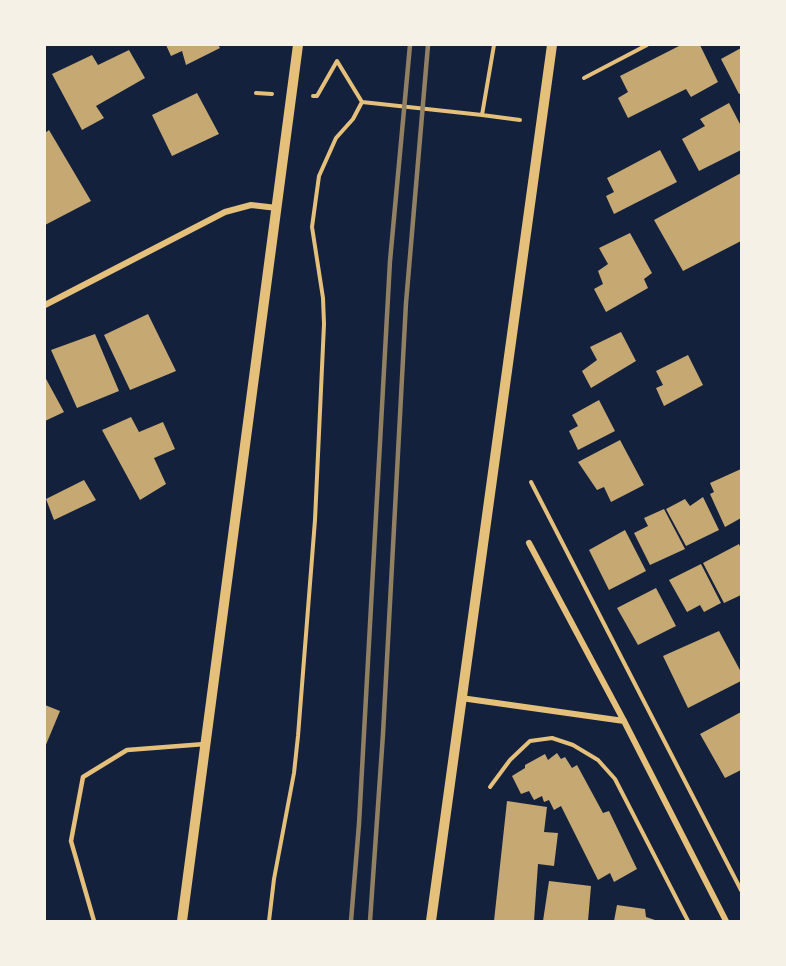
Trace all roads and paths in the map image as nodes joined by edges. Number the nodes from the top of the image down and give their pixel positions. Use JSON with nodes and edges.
{"nodes":[{"id":1,"x":298,"y":45,"type":"edge"},
{"id":2,"x":494,"y":45,"type":"edge"},
{"id":3,"x":552,"y":45,"type":"edge"},
{"id":4,"x":646,"y":45,"type":"edge"},
{"id":5,"x":584,"y":78,"type":"dead end"},
{"id":6,"x":256,"y":93,"type":"dead end"},
{"id":7,"x":266,"y":94,"type":"dead end"},
{"id":8,"x":311,"y":96,"type":"dead end"},
{"id":9,"x":362,"y":102,"type":"junction"},
{"id":10,"x":482,"y":115,"type":"junction"},
{"id":11,"x":527,"y":120,"type":"dead end"},
{"id":12,"x":277,"y":208,"type":"junction"},
{"id":13,"x":45,"y":305,"type":"edge"},
{"id":14,"x":531,"y":482,"type":"dead end"},
{"id":15,"x":529,"y":543,"type":"dead end"},
{"id":16,"x":461,"y":698,"type":"junction"},
{"id":17,"x":624,"y":721,"type":"junction"},
{"id":18,"x":205,"y":744,"type":"junction"},
{"id":19,"x":490,"y":787,"type":"dead end"},
{"id":20,"x":741,"y":890,"type":"edge"},
{"id":21,"x":94,"y":921,"type":"edge"},
{"id":22,"x":182,"y":921,"type":"edge"},
{"id":23,"x":269,"y":921,"type":"edge"},
{"id":24,"x":431,"y":921,"type":"edge"},
{"id":25,"x":688,"y":921,"type":"edge"},
{"id":26,"x":726,"y":921,"type":"edge"}],
"edges":[{"from":1,"to":12,"type":"street"},
{"from":2,"to":10,"type":"path"},
{"from":3,"to":16,"type":"street"},
{"from":4,"to":5,"type":"path"},
{"from":6,"to":7,"type":"path"},
{"from":8,"to":9,"type":"path"},
{"from":9,"to":10,"type":"path"},
{"from":9,"to":23,"type":"path"},
{"from":10,"to":11,"type":"path"},
{"from":12,"to":13,"type":"street"},
{"from":12,"to":18,"type":"street"},
{"from":14,"to":20,"type":"path"},
{"from":15,"to":17,"type":"street"},
{"from":16,"to":17,"type":"street"},
{"from":16,"to":24,"type":"street"},
{"from":17,"to":26,"type":"street"},
{"from":18,"to":21,"type":"lane"},
{"from":18,"to":22,"type":"street"},
{"from":19,"to":25,"type":"path"}]}
